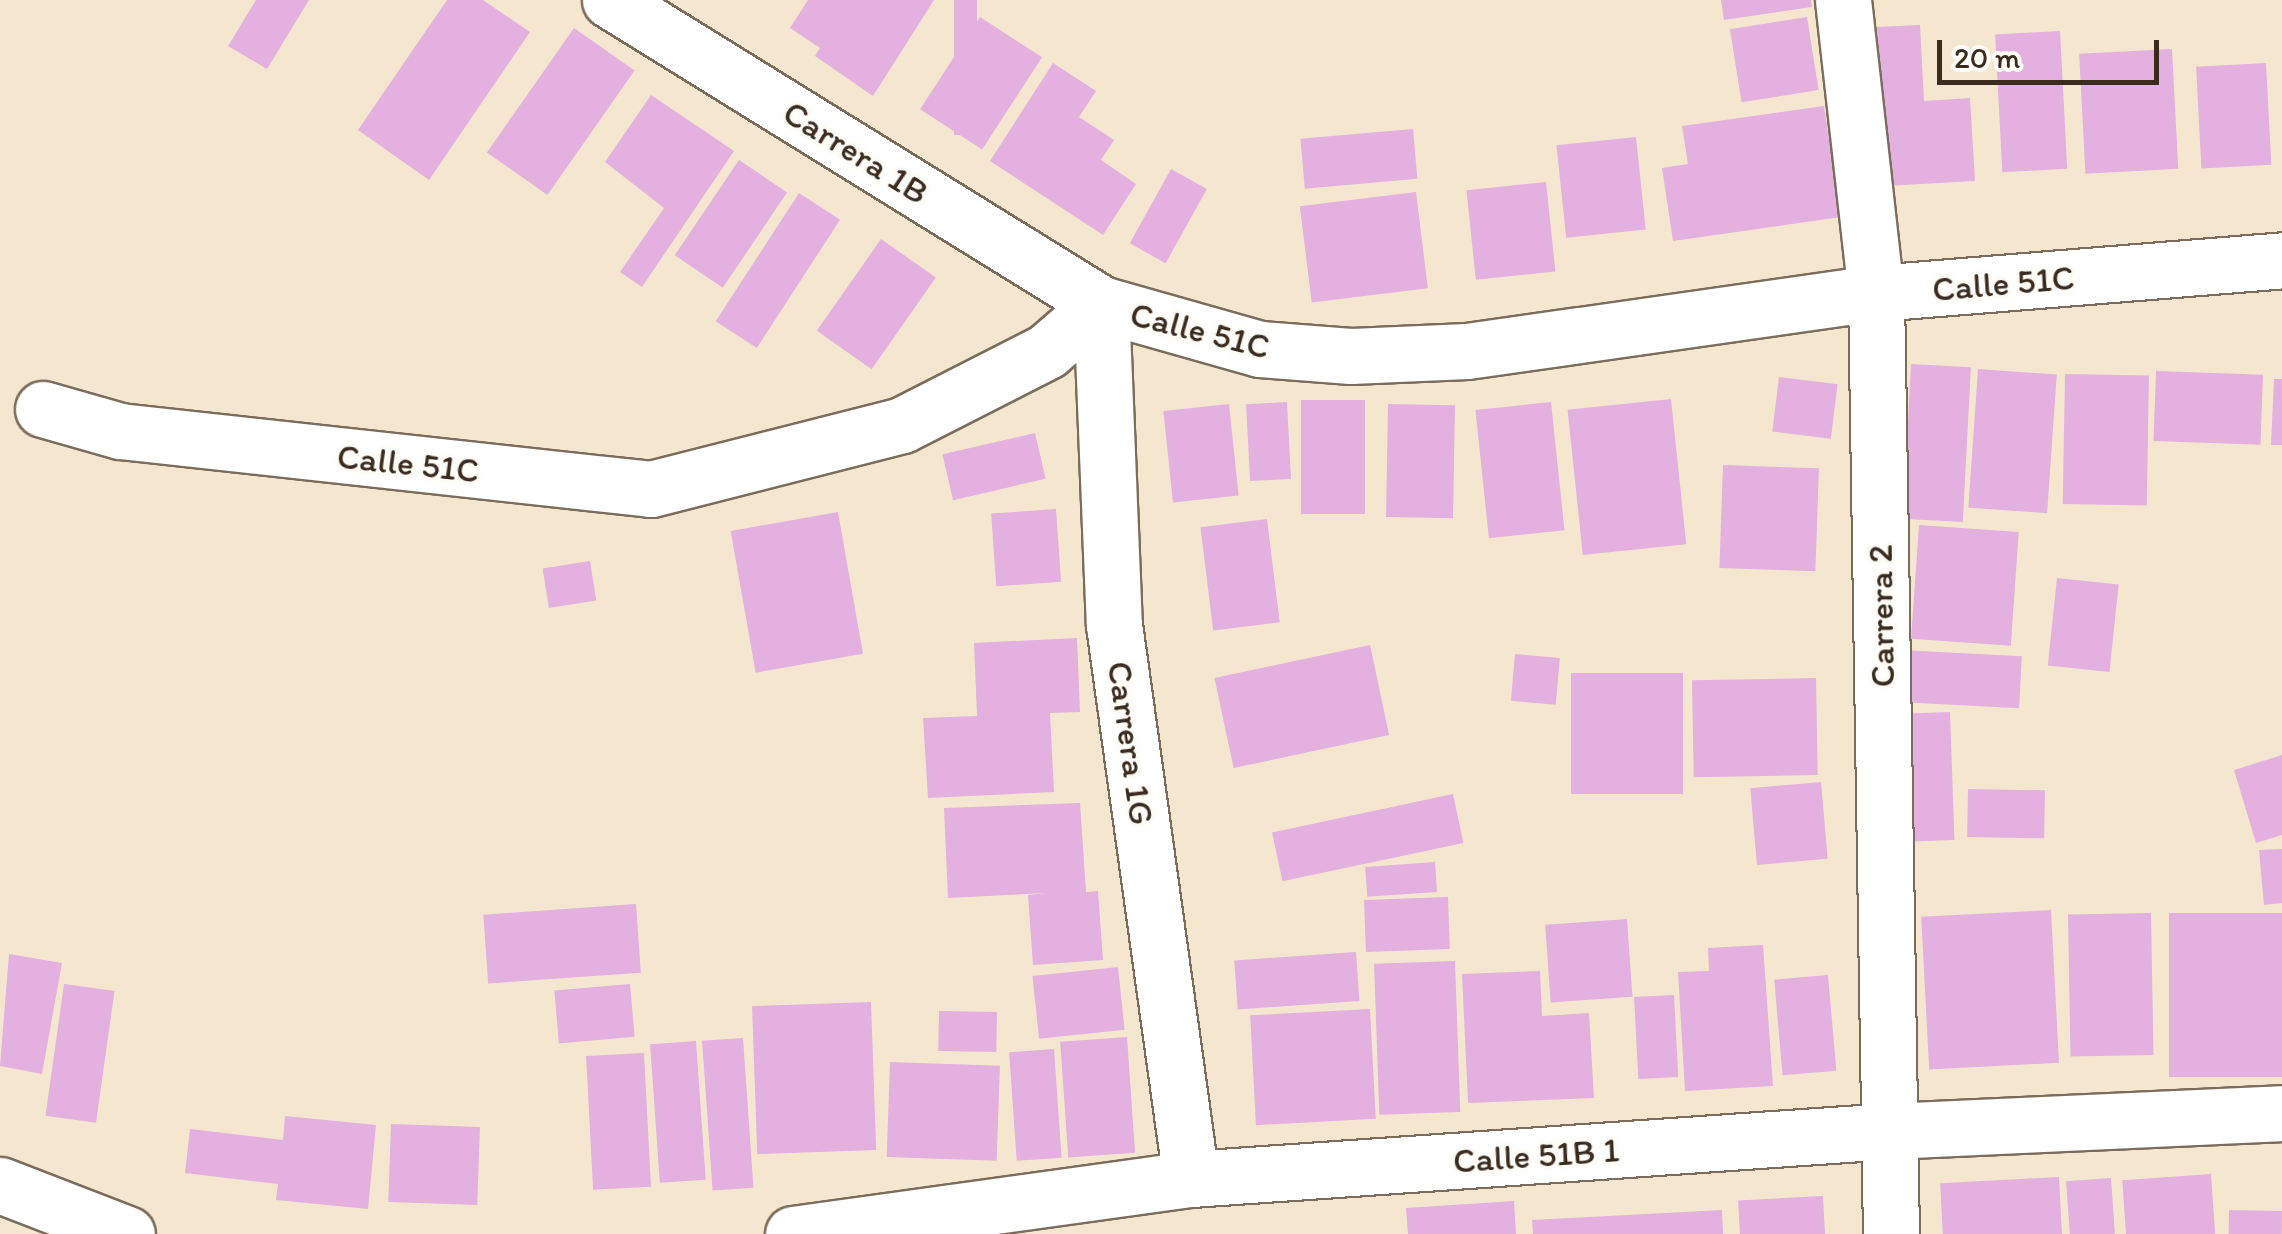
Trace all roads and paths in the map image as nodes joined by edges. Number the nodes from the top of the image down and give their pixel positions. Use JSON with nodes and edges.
{"nodes":[{"id":1,"x":610,"y":0,"type":"edge"},
{"id":2,"x":1843,"y":0,"type":"edge"},
{"id":3,"x":2282,"y":260,"type":"edge"},
{"id":4,"x":1876,"y":293,"type":"junction"},
{"id":5,"x":1101,"y":304,"type":"junction"},
{"id":6,"x":43,"y":409,"type":"dead end"},
{"id":7,"x":2282,"y":1112,"type":"edge"},
{"id":8,"x":1889,"y":1131,"type":"junction"},
{"id":9,"x":1191,"y":1178,"type":"junction"},
{"id":10,"x":0,"y":1184,"type":"edge"},
{"id":11,"x":127,"y":1234,"type":"edge"},
{"id":12,"x":793,"y":1234,"type":"edge"},
{"id":13,"x":1891,"y":1234,"type":"edge"}],
"edges":[{"from":1,"to":5,"type":"street","name":"Carrera 1B"},
{"from":2,"to":4,"type":"street","name":"Carrera 2"},
{"from":3,"to":4,"type":"street","name":"Calle 51C"},
{"from":4,"to":5,"type":"street","name":"Calle 51C"},
{"from":4,"to":8,"type":"street","name":"Carrera 2"},
{"from":5,"to":6,"type":"street","name":"Calle 51C"},
{"from":5,"to":9,"type":"street","name":"Carrera 1G"},
{"from":7,"to":8,"type":"street","name":"Calle 51B 1"},
{"from":8,"to":9,"type":"street","name":"Calle 51B 1"},
{"from":8,"to":13,"type":"street","name":"Carrera 2"},
{"from":9,"to":12,"type":"street","name":"Calle 51B 1"},
{"from":10,"to":11,"type":"street"}]}
